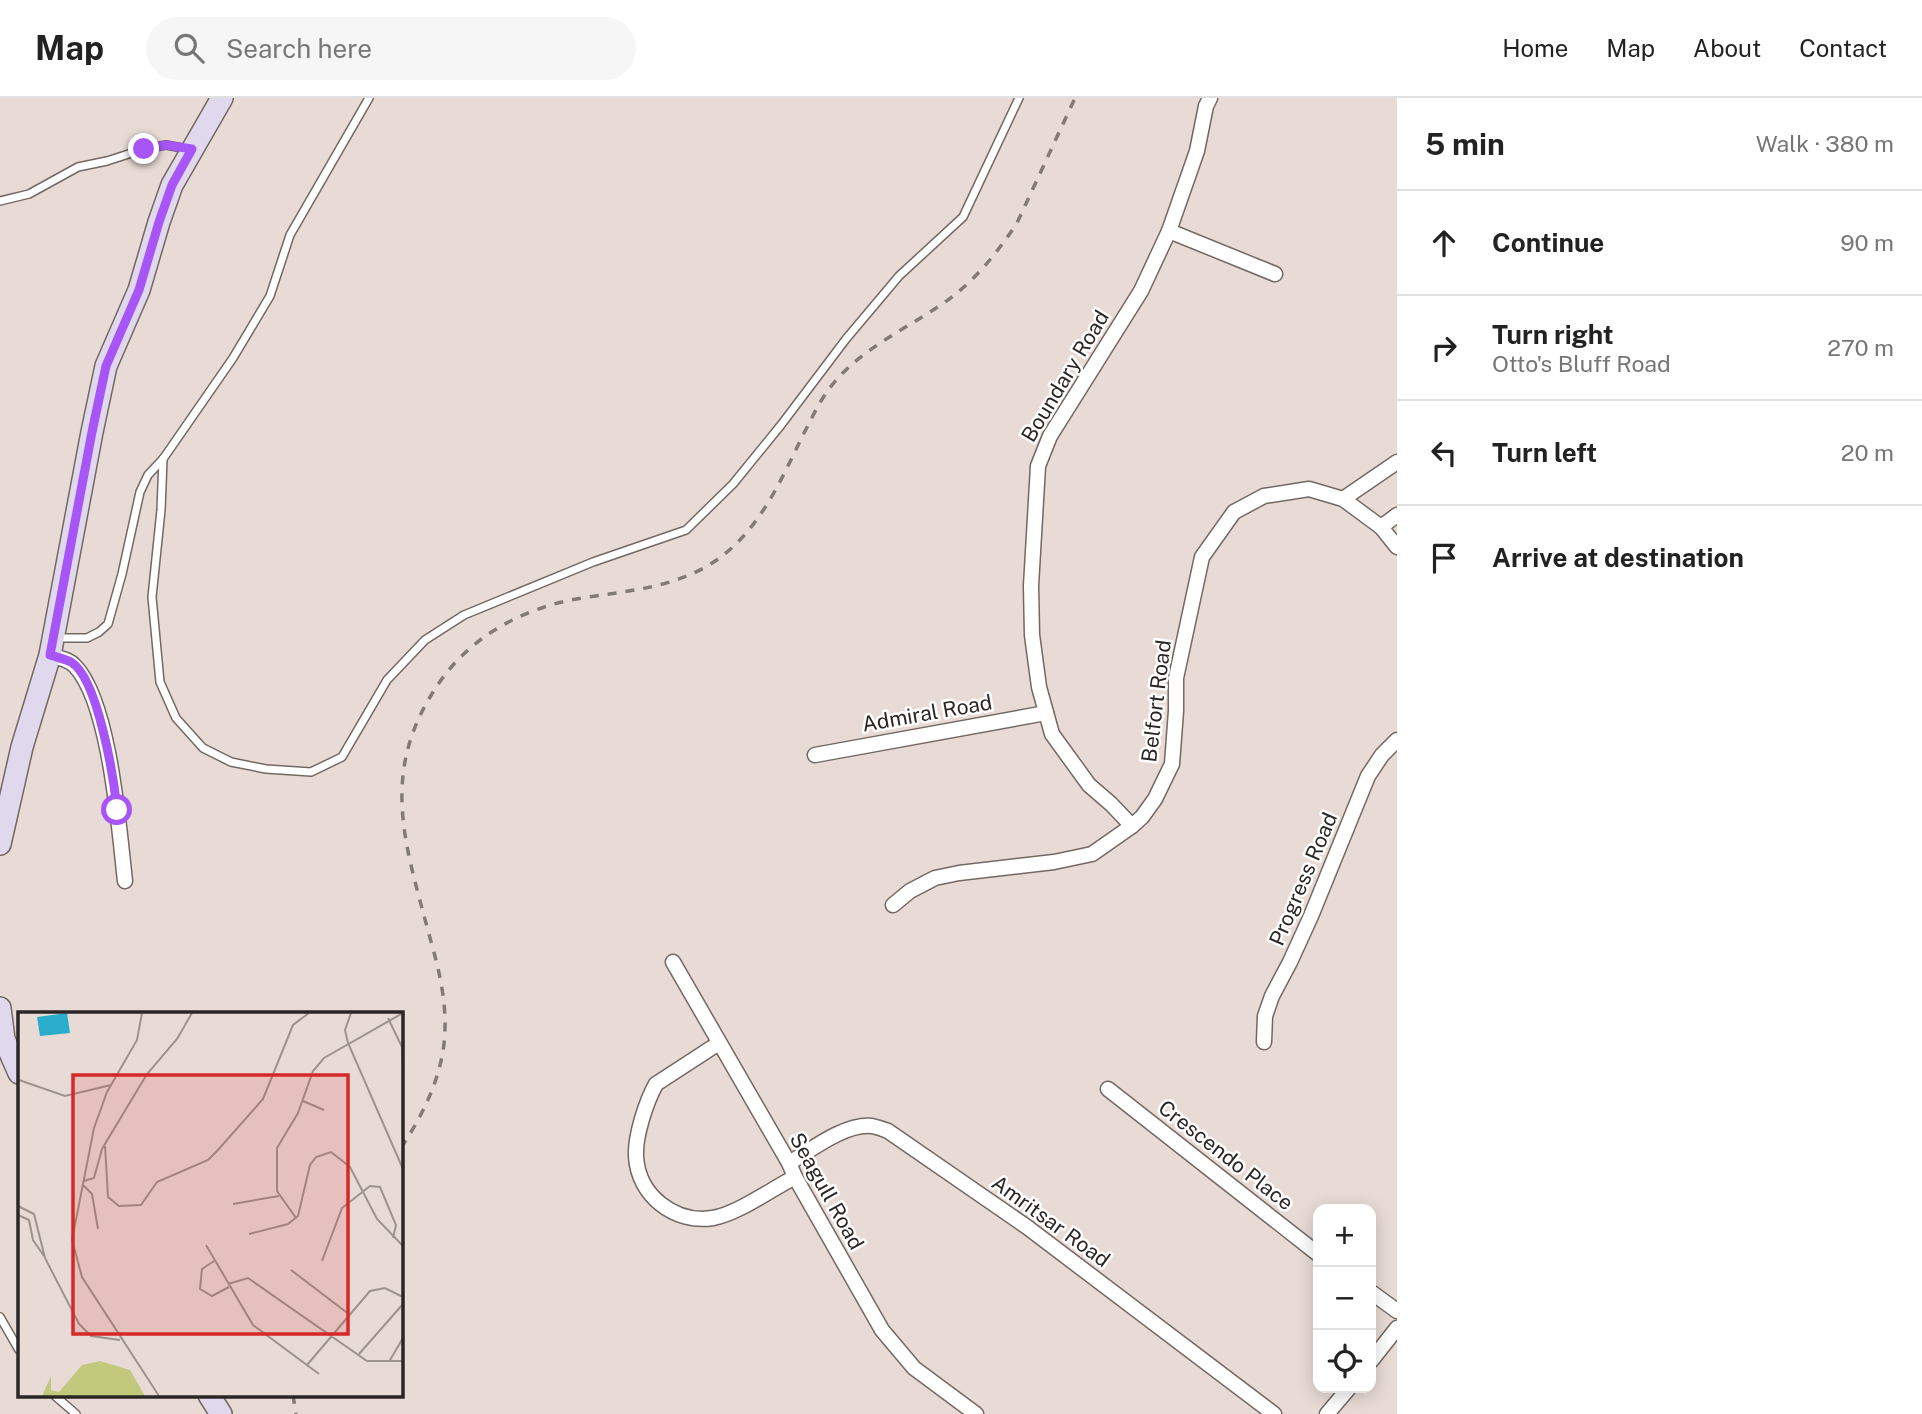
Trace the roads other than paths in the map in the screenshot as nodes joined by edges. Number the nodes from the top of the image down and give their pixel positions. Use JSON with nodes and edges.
{"nodes":[{"id":1,"x":222,"y":98,"type":"edge"},
{"id":2,"x":369,"y":98,"type":"edge"},
{"id":3,"x":1019,"y":98,"type":"edge"},
{"id":4,"x":1210,"y":98,"type":"edge"},
{"id":5,"x":192,"y":149,"type":"junction"},
{"id":6,"x":0,"y":201,"type":"edge"},
{"id":7,"x":1169,"y":231,"type":"junction"},
{"id":8,"x":1275,"y":274,"type":"dead end"},
{"id":9,"x":163,"y":459,"type":"junction"},
{"id":10,"x":1397,"y":462,"type":"edge"},
{"id":11,"x":1343,"y":499,"type":"junction"},
{"id":12,"x":1397,"y":515,"type":"edge"},
{"id":13,"x":1381,"y":527,"type":"junction"},
{"id":14,"x":1397,"y":547,"type":"edge"},
{"id":15,"x":52,"y":646,"type":"junction"},
{"id":16,"x":1046,"y":713,"type":"junction"},
{"id":17,"x":1397,"y":740,"type":"edge"},
{"id":18,"x":816,"y":755,"type":"dead end"},
{"id":19,"x":1132,"y":826,"type":"junction"},
{"id":20,"x":0,"y":844,"type":"edge"},
{"id":21,"x":125,"y":881,"type":"dead end"},
{"id":22,"x":893,"y":905,"type":"dead end"},
{"id":23,"x":673,"y":962,"type":"dead end"},
{"id":24,"x":0,"y":1008,"type":"edge"},
{"id":25,"x":719,"y":1042,"type":"junction"},
{"id":26,"x":1264,"y":1042,"type":"dead end"},
{"id":27,"x":18,"y":1071,"type":"edge"},
{"id":28,"x":1108,"y":1089,"type":"dead end"},
{"id":29,"x":789,"y":1163,"type":"junction"},
{"id":30,"x":795,"y":1177,"type":"junction"},
{"id":31,"x":1313,"y":1250,"type":"edge"},
{"id":32,"x":1376,"y":1296,"type":"edge"},
{"id":33,"x":1397,"y":1311,"type":"edge"},
{"id":34,"x":0,"y":1317,"type":"edge"},
{"id":35,"x":1397,"y":1328,"type":"edge"},
{"id":36,"x":18,"y":1348,"type":"edge"},
{"id":37,"x":1376,"y":1355,"type":"edge"},
{"id":38,"x":1345,"y":1393,"type":"edge"},
{"id":39,"x":55,"y":1396,"type":"edge"},
{"id":40,"x":210,"y":1396,"type":"edge"},
{"id":41,"x":76,"y":1414,"type":"edge"},
{"id":42,"x":221,"y":1414,"type":"edge"},
{"id":43,"x":976,"y":1414,"type":"edge"},
{"id":44,"x":1274,"y":1414,"type":"edge"},
{"id":45,"x":1327,"y":1414,"type":"edge"}],
"edges":[{"from":1,"to":5,"type":"main road"},
{"from":2,"to":9,"type":"lane"},
{"from":3,"to":9,"type":"lane"},
{"from":4,"to":7,"type":"street","name":"Boundary Road"},
{"from":5,"to":6,"type":"lane"},
{"from":5,"to":15,"type":"main road"},
{"from":7,"to":8,"type":"street"},
{"from":7,"to":16,"type":"street","name":"Boundary Road"},
{"from":9,"to":15,"type":"lane"},
{"from":10,"to":11,"type":"street"},
{"from":11,"to":13,"type":"street","name":"Belfort Road"},
{"from":11,"to":19,"type":"street","name":"Belfort Road"},
{"from":12,"to":13,"type":"street"},
{"from":13,"to":14,"type":"street","name":"Belfort Road"},
{"from":15,"to":20,"type":"main road"},
{"from":15,"to":21,"type":"street"},
{"from":16,"to":18,"type":"street","name":"Admiral Road"},
{"from":16,"to":19,"type":"street","name":"Boundary Road"},
{"from":17,"to":26,"type":"street","name":"Progress Road"},
{"from":19,"to":22,"type":"street","name":"Belfort Road"},
{"from":23,"to":25,"type":"street","name":"Seagull Road"},
{"from":24,"to":27,"type":"main road"},
{"from":25,"to":29,"type":"street","name":"Seagull Road"},
{"from":25,"to":30,"type":"street"},
{"from":28,"to":31,"type":"street","name":"Crescendo Place"},
{"from":29,"to":30,"type":"street","name":"Seagull Road"},
{"from":29,"to":44,"type":"street","name":"Amritsar Road"},
{"from":30,"to":43,"type":"street","name":"Seagull Road"},
{"from":32,"to":33,"type":"street"},
{"from":34,"to":36,"type":"lane"},
{"from":35,"to":37,"type":"street"},
{"from":38,"to":45,"type":"street"},
{"from":39,"to":41,"type":"lane"},
{"from":40,"to":42,"type":"main road"}]}
